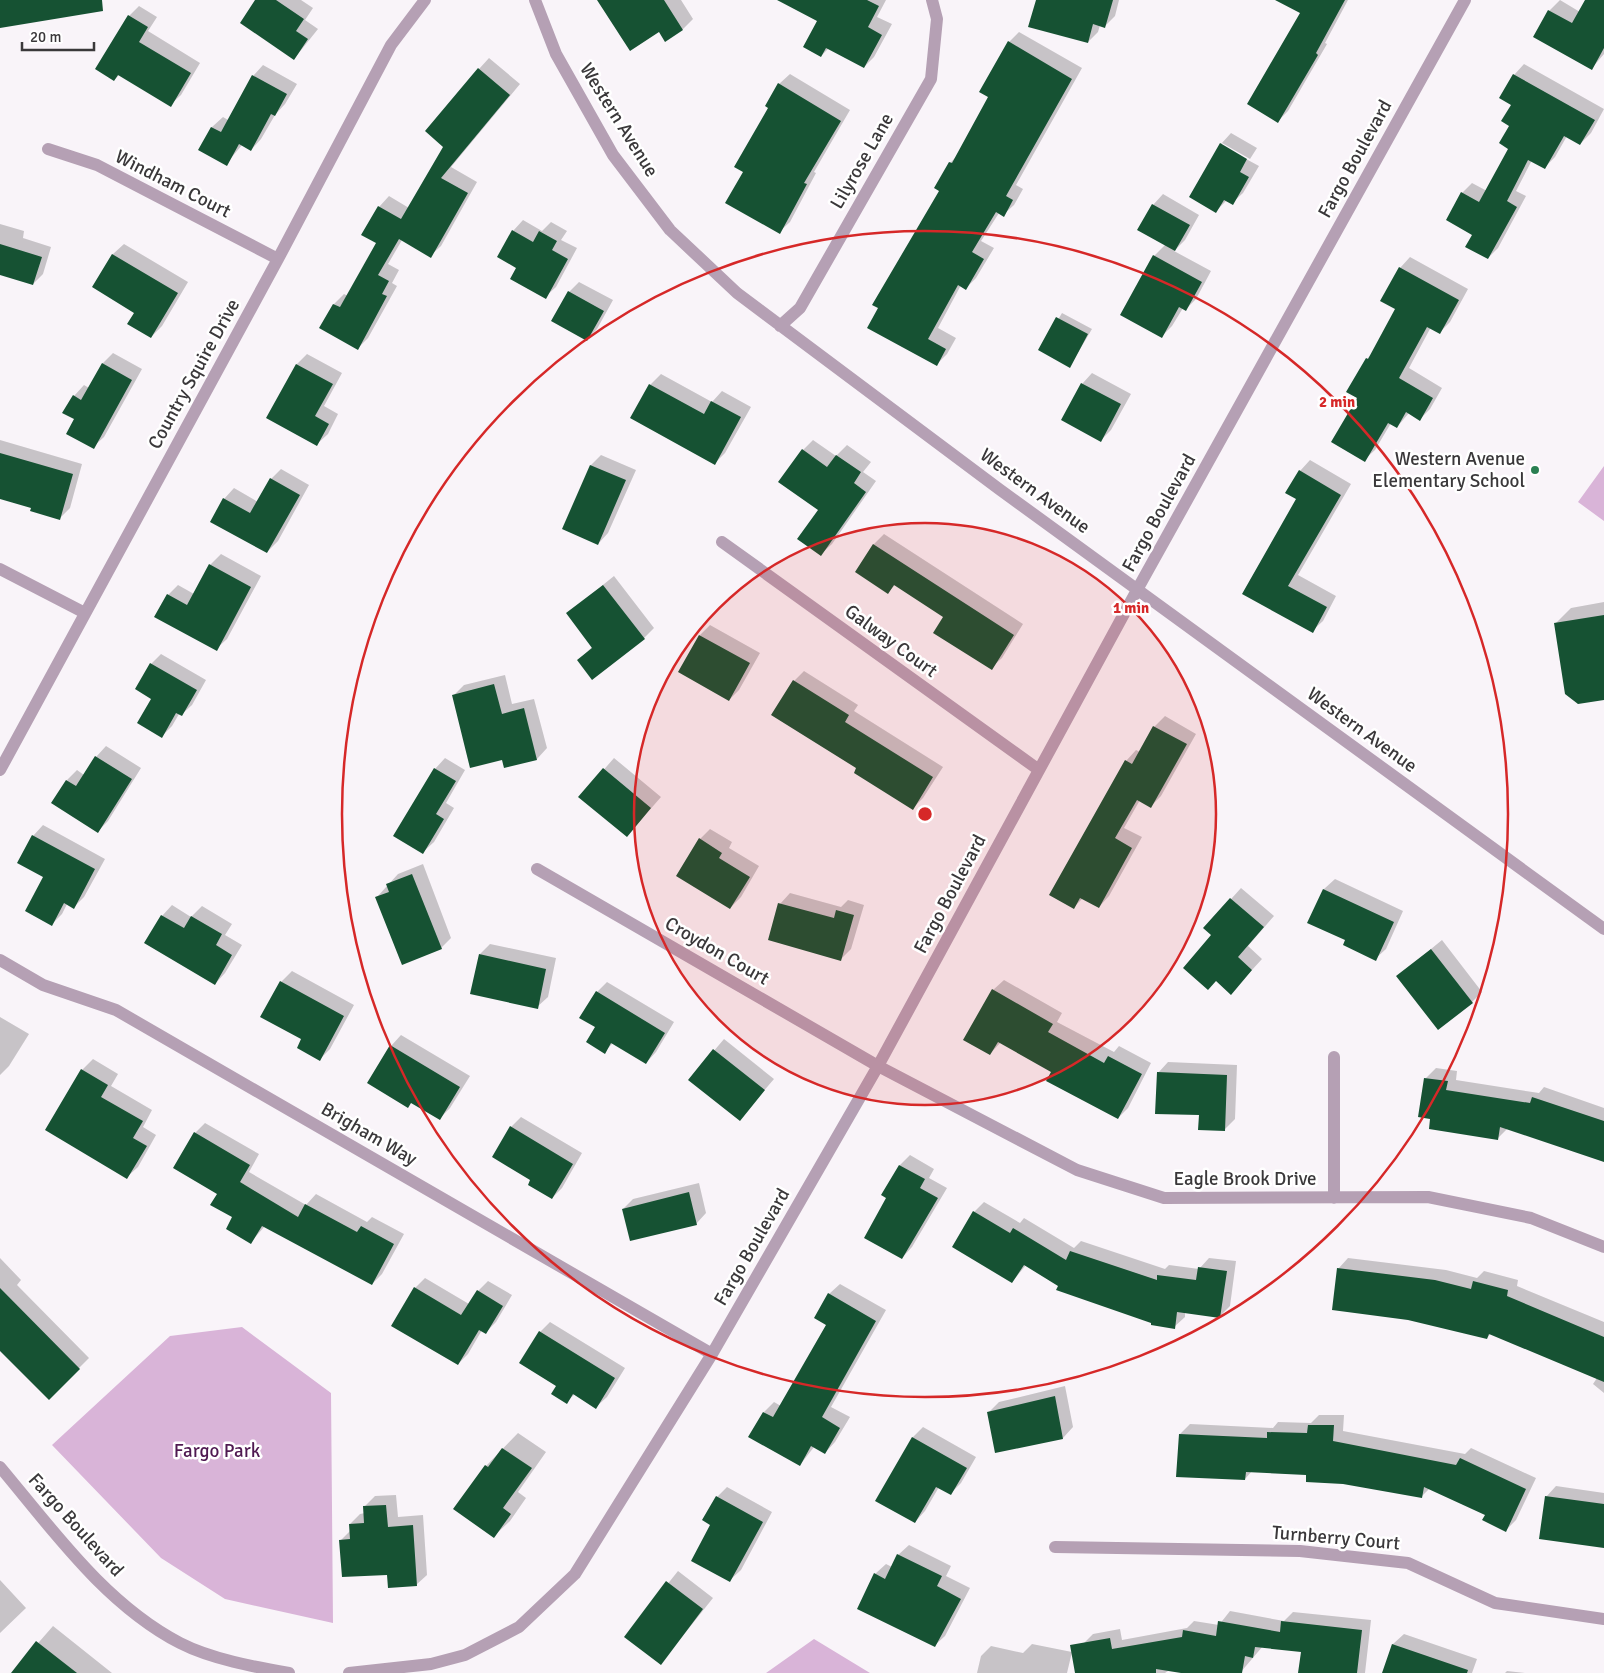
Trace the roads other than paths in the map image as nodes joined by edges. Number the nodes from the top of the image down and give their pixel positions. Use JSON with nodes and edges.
{"nodes":[{"id":1,"x":425,"y":0,"type":"edge"},
{"id":2,"x":535,"y":0,"type":"edge"},
{"id":3,"x":932,"y":0,"type":"edge"},
{"id":4,"x":1465,"y":0,"type":"edge"},
{"id":5,"x":48,"y":150,"type":"dead end"},
{"id":6,"x":278,"y":259,"type":"junction"},
{"id":7,"x":780,"y":326,"type":"junction"},
{"id":8,"x":722,"y":542,"type":"dead end"},
{"id":9,"x":0,"y":569,"type":"edge"},
{"id":10,"x":1138,"y":590,"type":"junction"},
{"id":11,"x":85,"y":613,"type":"junction"},
{"id":12,"x":0,"y":770,"type":"edge"},
{"id":13,"x":1039,"y":770,"type":"junction"},
{"id":14,"x":537,"y":869,"type":"dead end"},
{"id":15,"x":1604,"y":929,"type":"edge"},
{"id":16,"x":0,"y":960,"type":"edge"},
{"id":17,"x":1334,"y":1057,"type":"dead end"},
{"id":18,"x":878,"y":1066,"type":"junction"},
{"id":19,"x":1334,"y":1198,"type":"junction"},
{"id":20,"x":1604,"y":1247,"type":"edge"},
{"id":21,"x":712,"y":1354,"type":"junction"},
{"id":22,"x":0,"y":1467,"type":"edge"},
{"id":23,"x":1055,"y":1547,"type":"dead end"},
{"id":24,"x":1604,"y":1619,"type":"edge"},
{"id":25,"x":432,"y":1668,"type":"edge"},
{"id":26,"x":289,"y":1673,"type":"edge"},
{"id":27,"x":349,"y":1673,"type":"edge"}],
"edges":[{"from":1,"to":6,"type":"street","name":"Country Squire Drive"},
{"from":2,"to":7,"type":"street","name":"Western Avenue"},
{"from":3,"to":7,"type":"street","name":"Lilyrose Lane"},
{"from":4,"to":10,"type":"street","name":"Fargo Boulevard"},
{"from":5,"to":6,"type":"street","name":"Windham Court"},
{"from":6,"to":11,"type":"street","name":"Country Squire Drive"},
{"from":7,"to":10,"type":"street","name":"Western Avenue"},
{"from":8,"to":13,"type":"street","name":"Galway Court"},
{"from":9,"to":11,"type":"street"},
{"from":10,"to":13,"type":"street","name":"Fargo Boulevard"},
{"from":10,"to":15,"type":"street","name":"Western Avenue"},
{"from":11,"to":12,"type":"street","name":"Country Squire Drive"},
{"from":13,"to":18,"type":"street","name":"Fargo Boulevard"},
{"from":14,"to":18,"type":"street","name":"Croydon Court"},
{"from":16,"to":21,"type":"street","name":"Brigham Way"},
{"from":17,"to":19,"type":"street"},
{"from":18,"to":19,"type":"street","name":"Eagle Brook Drive"},
{"from":18,"to":21,"type":"street","name":"Fargo Boulevard"},
{"from":19,"to":20,"type":"street","name":"Eagle Brook Drive"},
{"from":21,"to":25,"type":"street","name":"Fargo Boulevard"},
{"from":22,"to":26,"type":"street","name":"Fargo Boulevard"},
{"from":23,"to":24,"type":"street","name":"Turnberry Court"},
{"from":25,"to":27,"type":"street","name":"Fargo Boulevard"}]}
